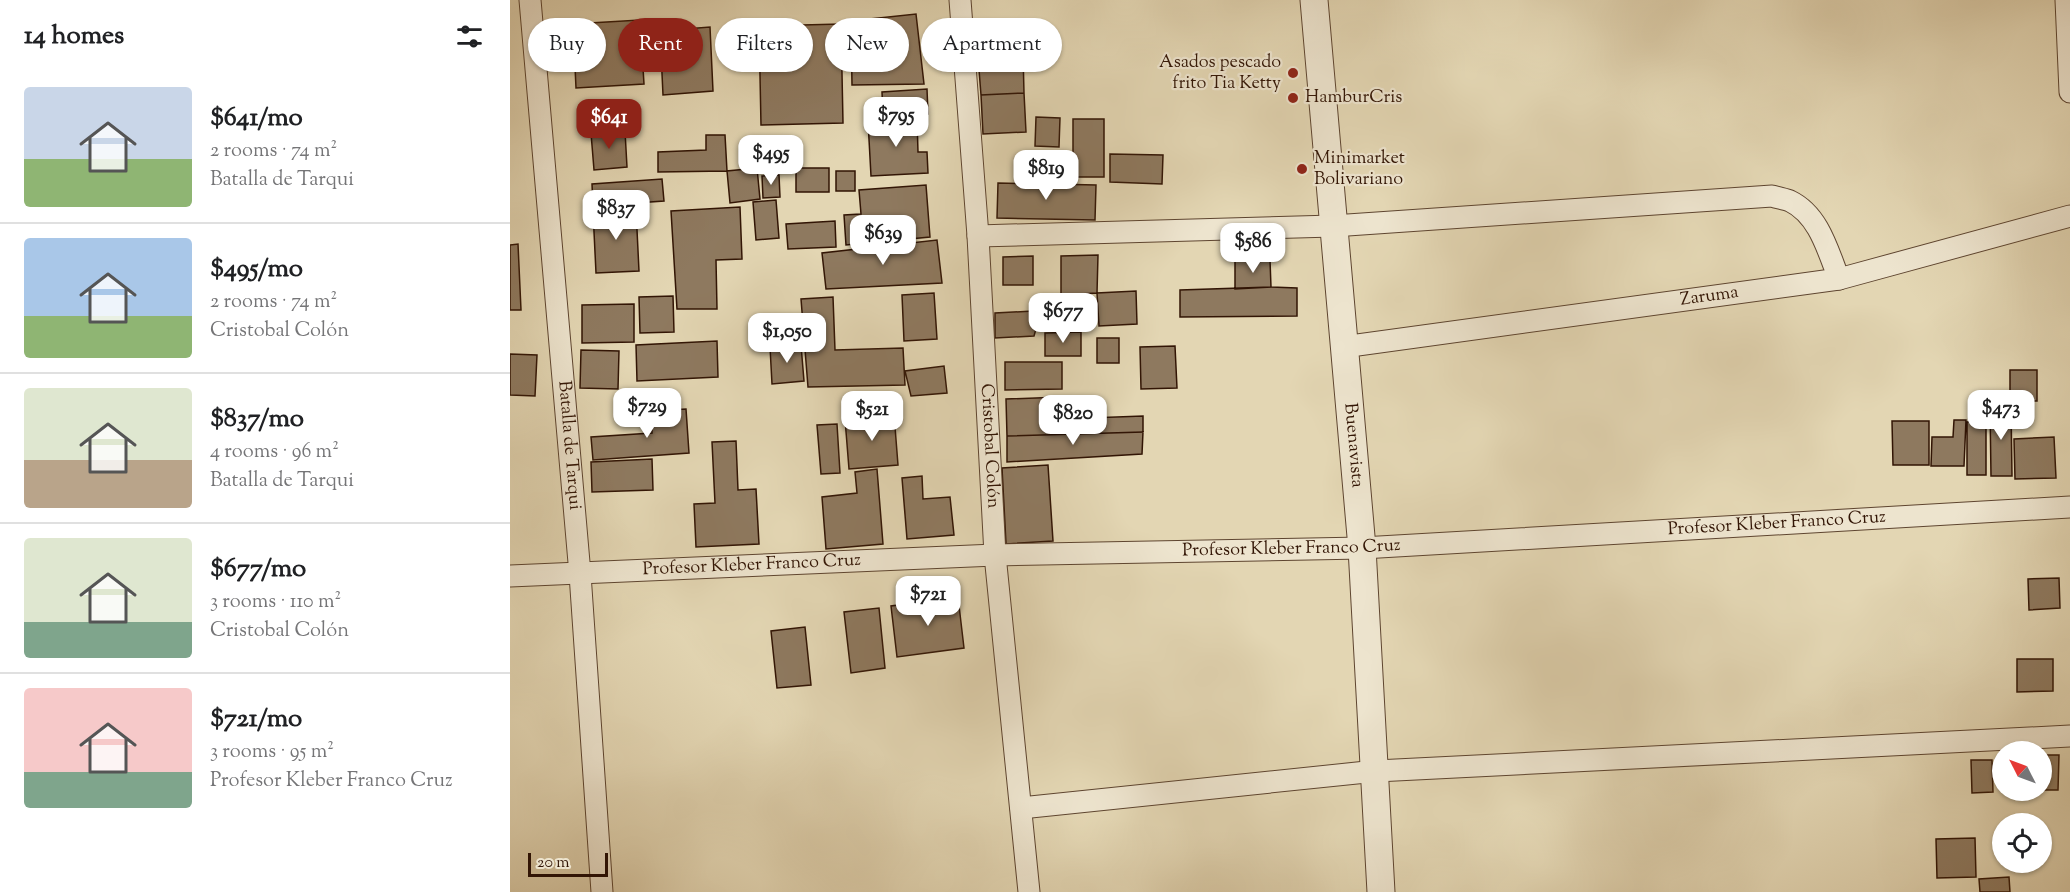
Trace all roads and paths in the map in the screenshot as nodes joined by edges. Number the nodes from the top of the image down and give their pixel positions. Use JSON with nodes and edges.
{"nodes":[{"id":1,"x":530,"y":0,"type":"edge"},
{"id":2,"x":960,"y":0,"type":"edge"},
{"id":3,"x":1314,"y":0,"type":"edge"},
{"id":4,"x":2066,"y":0,"type":"edge"},
{"id":5,"x":2070,"y":92,"type":"edge"},
{"id":6,"x":2070,"y":216,"type":"edge"},
{"id":7,"x":1334,"y":226,"type":"junction"},
{"id":8,"x":978,"y":236,"type":"junction"},
{"id":9,"x":1839,"y":279,"type":"junction"},
{"id":10,"x":1343,"y":347,"type":"junction"},
{"id":11,"x":2070,"y":507,"type":"edge"},
{"id":12,"x":1362,"y":548,"type":"junction"},
{"id":13,"x":995,"y":555,"type":"junction"},
{"id":14,"x":580,"y":574,"type":"junction"},
{"id":15,"x":510,"y":576,"type":"edge"},
{"id":16,"x":2070,"y":736,"type":"edge"},
{"id":17,"x":1376,"y":771,"type":"junction"},
{"id":18,"x":1021,"y":808,"type":"junction"},
{"id":19,"x":602,"y":892,"type":"edge"},
{"id":20,"x":1029,"y":892,"type":"edge"},
{"id":21,"x":1382,"y":892,"type":"edge"}],
"edges":[{"from":1,"to":14,"type":"street","name":"Batalla de Tarqui"},
{"from":2,"to":8,"type":"street","name":"Cristobal Colón"},
{"from":3,"to":7,"type":"street","name":"Buenavista"},
{"from":4,"to":5,"type":"street"},
{"from":6,"to":9,"type":"street","name":"Zaruma"},
{"from":7,"to":8,"type":"street"},
{"from":7,"to":9,"type":"street"},
{"from":7,"to":10,"type":"street","name":"Buenavista"},
{"from":8,"to":13,"type":"street","name":"Cristobal Colón"},
{"from":9,"to":10,"type":"street","name":"Zaruma"},
{"from":10,"to":12,"type":"street","name":"Buenavista"},
{"from":11,"to":12,"type":"street","name":"Profesor Kleber Franco Cruz"},
{"from":12,"to":13,"type":"street","name":"Profesor Kleber Franco Cruz"},
{"from":12,"to":17,"type":"street","name":"Buenavista"},
{"from":13,"to":14,"type":"street","name":"Profesor Kleber Franco Cruz"},
{"from":13,"to":18,"type":"street","name":"Cristobal Colón"},
{"from":14,"to":15,"type":"street","name":"Profesor Kleber Franco Cruz"},
{"from":14,"to":19,"type":"street","name":"Batalla de Tarqui"},
{"from":16,"to":17,"type":"street"},
{"from":17,"to":18,"type":"street"},
{"from":17,"to":21,"type":"street","name":"Buenavista"},
{"from":18,"to":20,"type":"street","name":"Cristobal Colón"}]}
